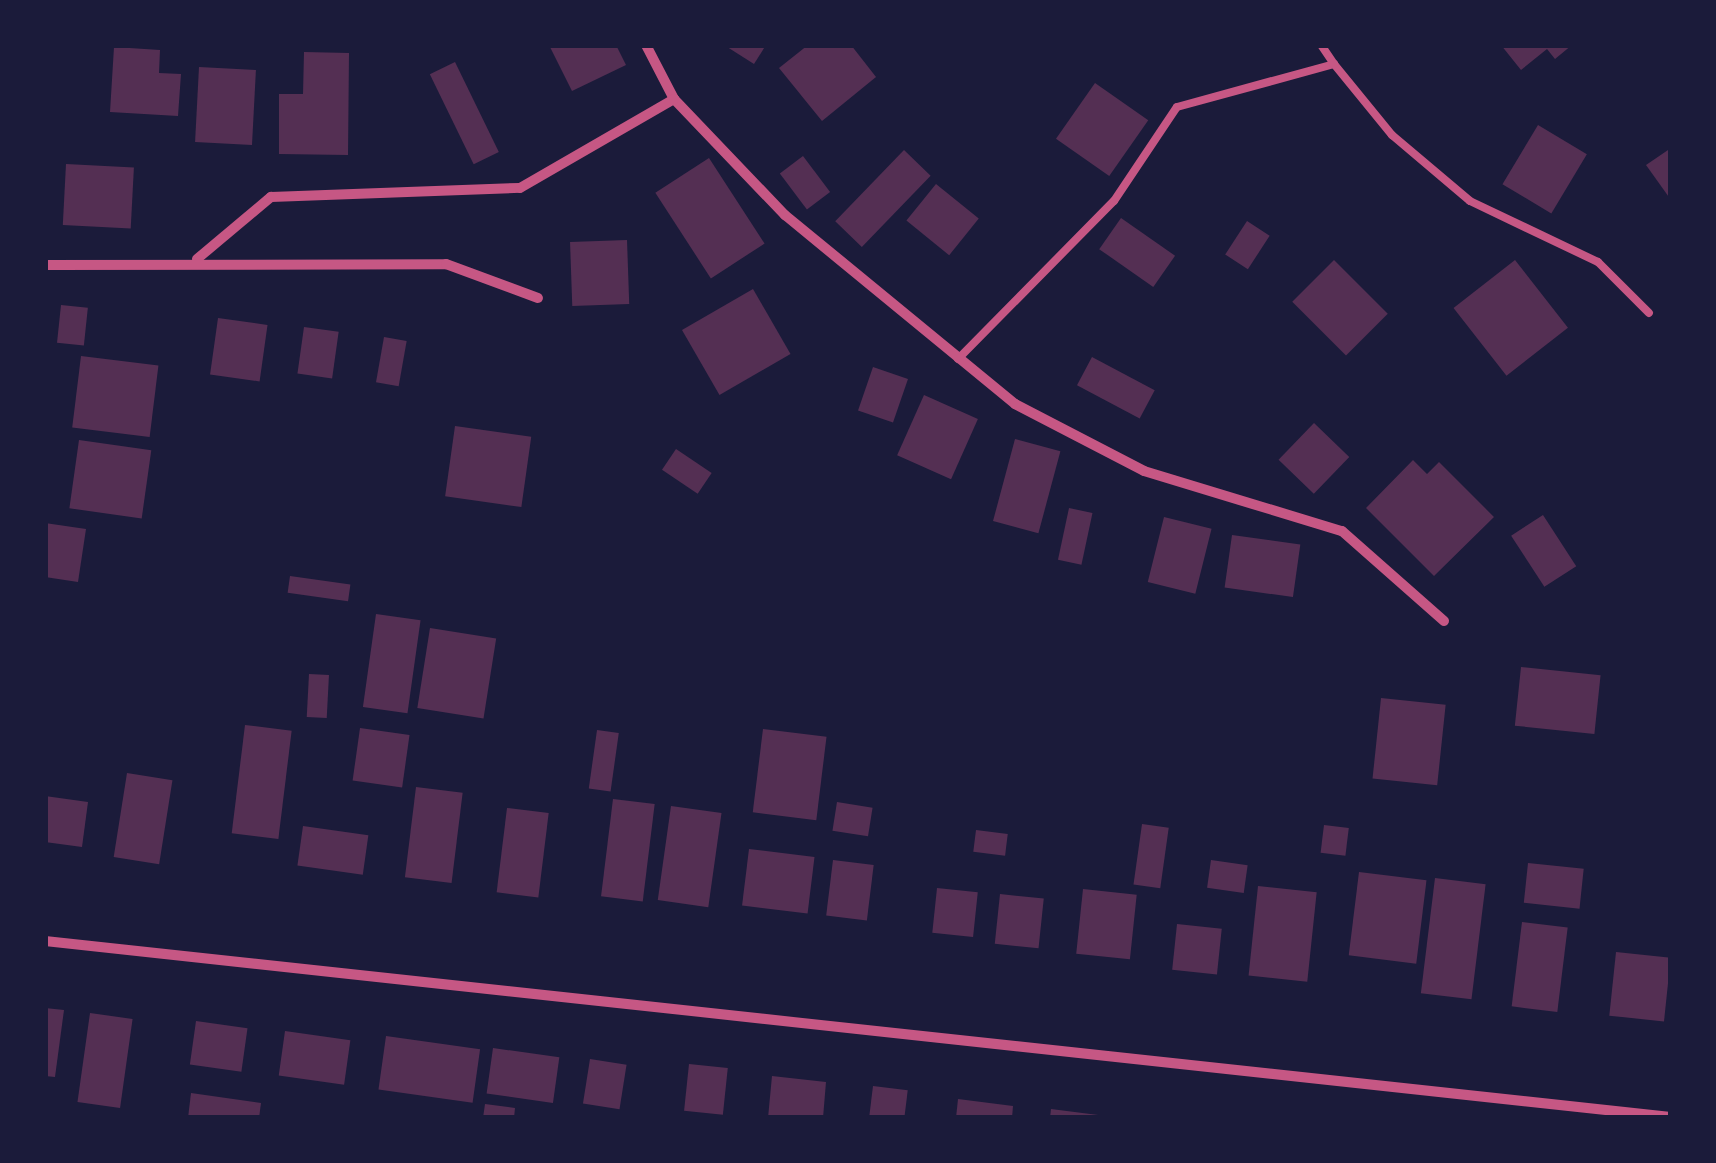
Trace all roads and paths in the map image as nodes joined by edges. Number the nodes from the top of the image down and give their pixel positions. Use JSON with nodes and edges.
{"nodes":[{"id":1,"x":646,"y":45,"type":"edge"},
{"id":2,"x":1321,"y":45,"type":"edge"},
{"id":3,"x":1334,"y":64,"type":"junction"},
{"id":4,"x":674,"y":99,"type":"junction"},
{"id":5,"x":197,"y":259,"type":"junction"},
{"id":6,"x":45,"y":265,"type":"edge"},
{"id":7,"x":538,"y":298,"type":"dead end"},
{"id":8,"x":1649,"y":312,"type":"dead end"},
{"id":9,"x":958,"y":358,"type":"junction"},
{"id":10,"x":1444,"y":621,"type":"dead end"},
{"id":11,"x":45,"y":941,"type":"edge"},
{"id":12,"x":1671,"y":1118,"type":"edge"}],
"edges":[{"from":1,"to":4,"type":"street"},
{"from":2,"to":3,"type":"lane"},
{"from":3,"to":8,"type":"lane"},
{"from":3,"to":9,"type":"lane"},
{"from":4,"to":5,"type":"street"},
{"from":4,"to":9,"type":"street"},
{"from":5,"to":6,"type":"street"},
{"from":5,"to":7,"type":"street"},
{"from":9,"to":10,"type":"street"},
{"from":11,"to":12,"type":"street"}]}
